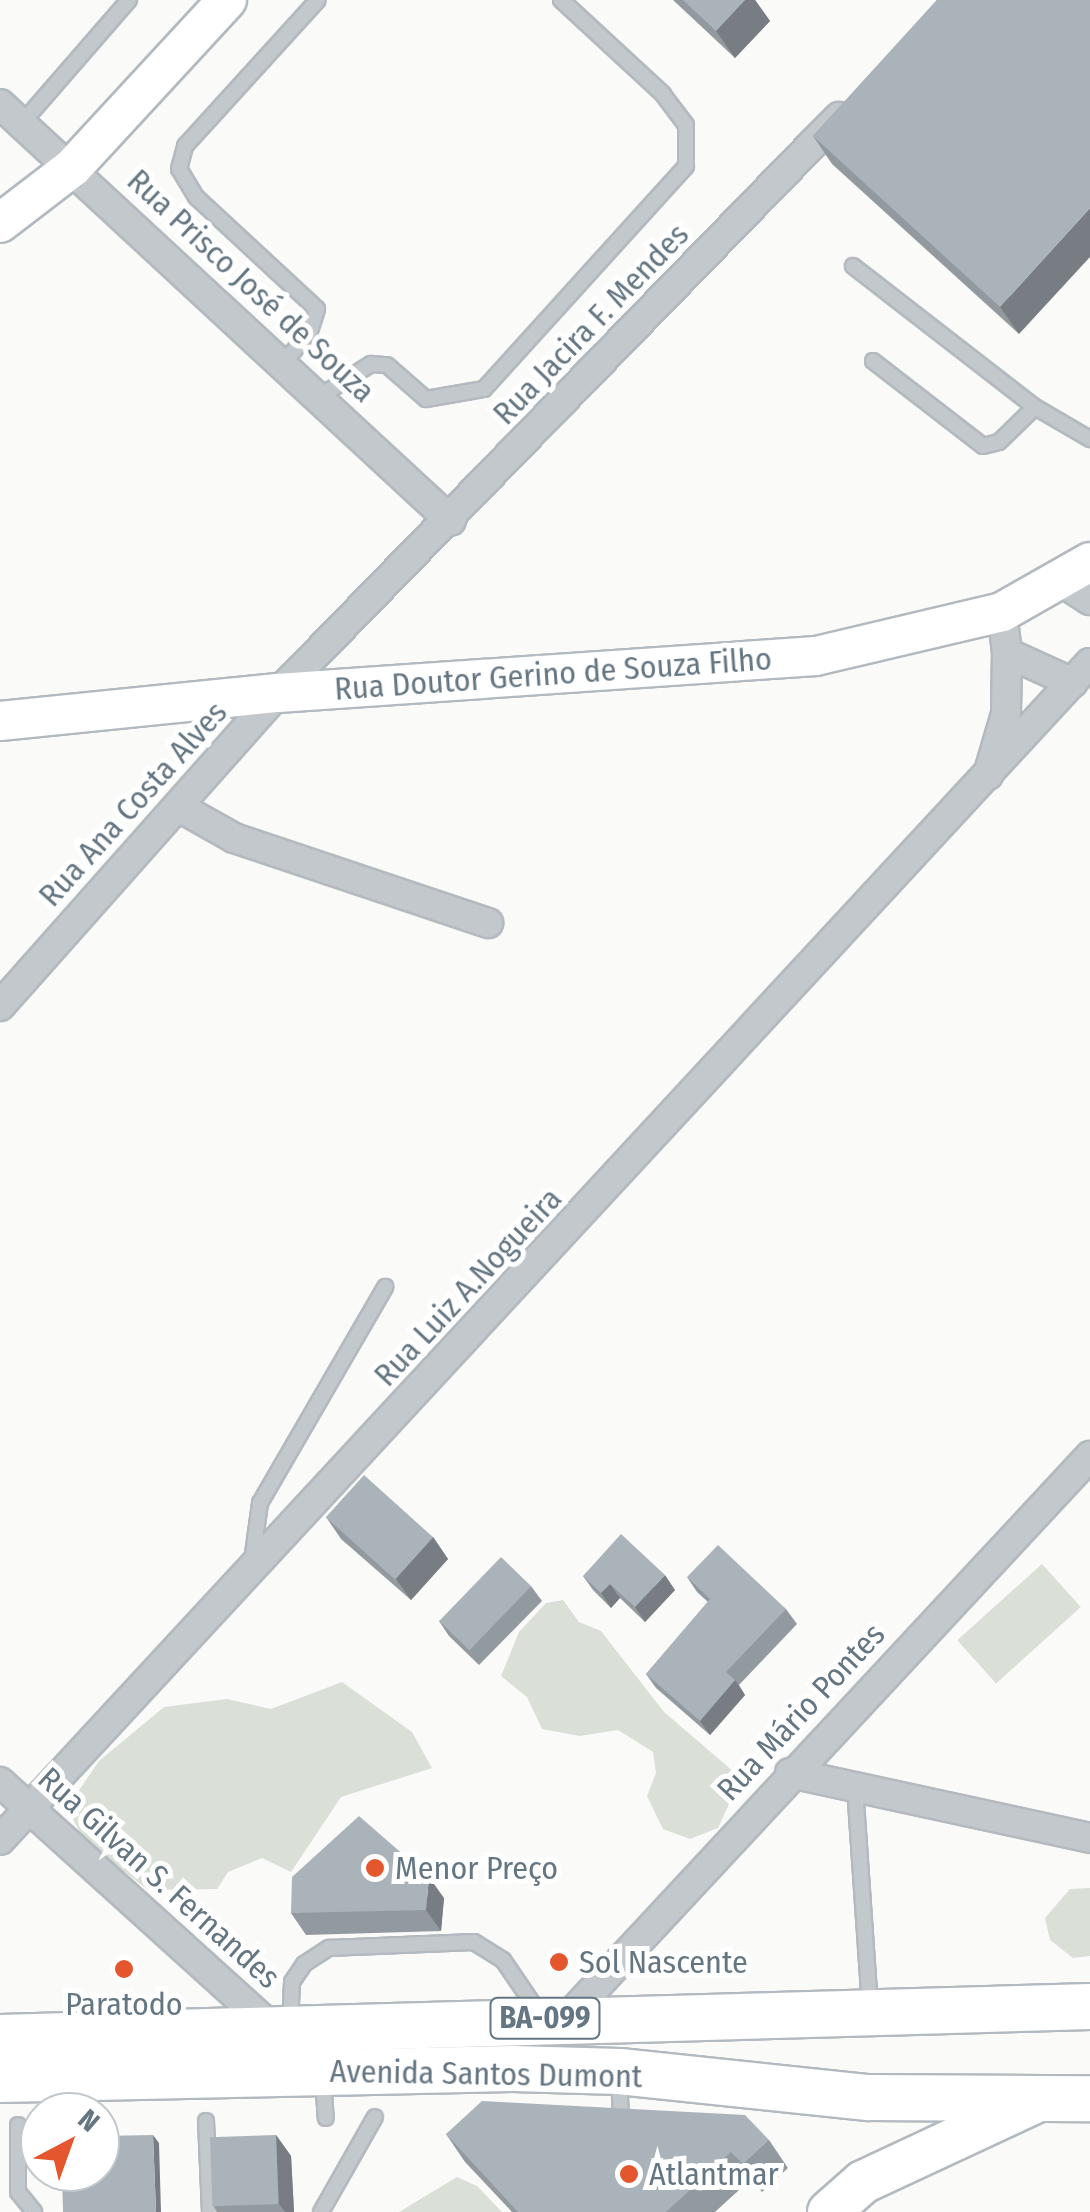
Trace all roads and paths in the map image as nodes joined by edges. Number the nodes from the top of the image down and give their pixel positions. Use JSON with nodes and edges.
{"nodes":[{"id":1,"x":129,"y":0,"type":"edge"},
{"id":2,"x":227,"y":0,"type":"edge"},
{"id":3,"x":318,"y":0,"type":"edge"},
{"id":4,"x":561,"y":0,"type":"edge"},
{"id":5,"x":857,"y":98,"type":"edge"},
{"id":6,"x":0,"y":104,"type":"edge"},
{"id":7,"x":22,"y":123,"type":"junction"},
{"id":8,"x":72,"y":167,"type":"junction"},
{"id":9,"x":0,"y":223,"type":"edge"},
{"id":10,"x":853,"y":266,"type":"dead end"},
{"id":11,"x":873,"y":361,"type":"dead end"},
{"id":12,"x":283,"y":364,"type":"junction"},
{"id":13,"x":319,"y":397,"type":"junction"},
{"id":14,"x":1035,"y":407,"type":"junction"},
{"id":15,"x":1090,"y":439,"type":"edge"},
{"id":16,"x":451,"y":521,"type":"junction"},
{"id":17,"x":1080,"y":581,"type":"edge"},
{"id":18,"x":1002,"y":612,"type":"junction"},
{"id":19,"x":1007,"y":653,"type":"junction"},
{"id":20,"x":1082,"y":673,"type":"edge"},
{"id":21,"x":278,"y":693,"type":"junction"},
{"id":22,"x":0,"y":721,"type":"edge"},
{"id":23,"x":986,"y":782,"type":"junction"},
{"id":24,"x":179,"y":807,"type":"junction"},
{"id":25,"x":488,"y":924,"type":"dead end"},
{"id":26,"x":0,"y":1006,"type":"edge"},
{"id":27,"x":385,"y":1287,"type":"dead end"},
{"id":28,"x":1090,"y":1456,"type":"edge"},
{"id":29,"x":250,"y":1572,"type":"junction"},
{"id":30,"x":790,"y":1773,"type":"junction"},
{"id":31,"x":0,"y":1782,"type":"edge"},
{"id":32,"x":855,"y":1787,"type":"junction"},
{"id":33,"x":30,"y":1809,"type":"junction"},
{"id":34,"x":1090,"y":1838,"type":"edge"},
{"id":35,"x":0,"y":1840,"type":"edge"},
{"id":36,"x":1090,"y":2006,"type":"edge"},
{"id":37,"x":870,"y":2011,"type":"junction"},
{"id":38,"x":554,"y":2018,"type":"junction"},
{"id":39,"x":280,"y":2026,"type":"junction"},
{"id":40,"x":0,"y":2037,"type":"edge"},
{"id":41,"x":619,"y":2071,"type":"junction"},
{"id":42,"x":322,"y":2072,"type":"junction"},
{"id":43,"x":0,"y":2079,"type":"edge"},
{"id":44,"x":1044,"y":2098,"type":"junction"},
{"id":45,"x":1090,"y":2098,"type":"edge"},
{"id":46,"x":375,"y":2117,"type":"dead end"},
{"id":47,"x":326,"y":2118,"type":"dead end"},
{"id":48,"x":621,"y":2118,"type":"edge"},
{"id":49,"x":206,"y":2121,"type":"dead end"},
{"id":50,"x":18,"y":2126,"type":"dead end"},
{"id":51,"x":34,"y":2212,"type":"edge"},
{"id":52,"x":210,"y":2212,"type":"edge"},
{"id":53,"x":321,"y":2212,"type":"edge"},
{"id":54,"x":829,"y":2212,"type":"edge"}],
"edges":[{"from":1,"to":7,"type":"lane"},
{"from":2,"to":8,"type":"main road"},
{"from":3,"to":12,"type":"lane"},
{"from":4,"to":13,"type":"lane"},
{"from":5,"to":16,"type":"street","name":"Rua Jacira F. Mendes"},
{"from":6,"to":7,"type":"street","name":"Rua Prisco José de Souza"},
{"from":7,"to":8,"type":"street","name":"Rua Prisco José de Souza"},
{"from":8,"to":9,"type":"main road"},
{"from":8,"to":12,"type":"street","name":"Rua Prisco José de Souza"},
{"from":10,"to":14,"type":"lane"},
{"from":11,"to":14,"type":"lane"},
{"from":12,"to":13,"type":"street","name":"Rua Prisco José de Souza"},
{"from":13,"to":16,"type":"street","name":"Rua Prisco José de Souza"},
{"from":14,"to":15,"type":"lane"},
{"from":16,"to":21,"type":"street","name":"Rua Jacira F. Mendes"},
{"from":17,"to":18,"type":"main road","name":"Rua Doutor Gerino de Souza Filho"},
{"from":18,"to":19,"type":"street","name":"Rua Luiz A.Nogueira"},
{"from":18,"to":21,"type":"main road","name":"Rua Doutor Gerino de Souza Filho"},
{"from":19,"to":20,"type":"street","name":"Rua Luiz A.Nogueira"},
{"from":19,"to":23,"type":"street","name":"Rua Luiz A.Nogueira"},
{"from":20,"to":23,"type":"street","name":"Rua Luiz A.Nogueira"},
{"from":21,"to":22,"type":"main road","name":"Rua Doutor Gerino de Souza Filho"},
{"from":21,"to":24,"type":"street","name":"Rua Ana Costa Alves"},
{"from":23,"to":29,"type":"street","name":"Rua Luiz A.Nogueira"},
{"from":24,"to":25,"type":"street"},
{"from":24,"to":26,"type":"street","name":"Rua Ana Costa Alves"},
{"from":27,"to":29,"type":"lane"},
{"from":28,"to":30,"type":"street","name":"Rua Mário Pontes"},
{"from":29,"to":33,"type":"street","name":"Rua Luiz A.Nogueira"},
{"from":30,"to":32,"type":"street"},
{"from":30,"to":38,"type":"street","name":"Rua Mário Pontes"},
{"from":31,"to":33,"type":"street","name":"Rua Gilvan S. Fernandes"},
{"from":32,"to":34,"type":"street"},
{"from":32,"to":37,"type":"lane"},
{"from":33,"to":35,"type":"street","name":"Rua Luiz A.Nogueira"},
{"from":33,"to":39,"type":"street","name":"Rua Gilvan S. Fernandes"},
{"from":36,"to":37,"type":"highway","name":"Avenida Santos Dumont","number":"BA-099"},
{"from":37,"to":38,"type":"highway","name":"Avenida Santos Dumont","number":"BA-099"},
{"from":38,"to":39,"type":"highway","name":"Avenida Santos Dumont","number":"BA-099"},
{"from":38,"to":39,"type":"lane"},
{"from":39,"to":40,"type":"highway","name":"Avenida Santos Dumont","number":"BA-099"},
{"from":41,"to":42,"type":"highway","name":"Avenida Santos Dumont","number":"BA-099"},
{"from":41,"to":44,"type":"highway","name":"Avenida Santos Dumont","number":"BA-099"},
{"from":41,"to":48,"type":"lane"},
{"from":42,"to":43,"type":"highway","name":"Avenida Santos Dumont","number":"BA-099"},
{"from":42,"to":47,"type":"lane"},
{"from":44,"to":45,"type":"highway","name":"Avenida Santos Dumont","number":"BA-099"},
{"from":44,"to":54,"type":"main road"},
{"from":46,"to":53,"type":"lane"},
{"from":49,"to":52,"type":"lane"},
{"from":50,"to":51,"type":"lane"}]}
